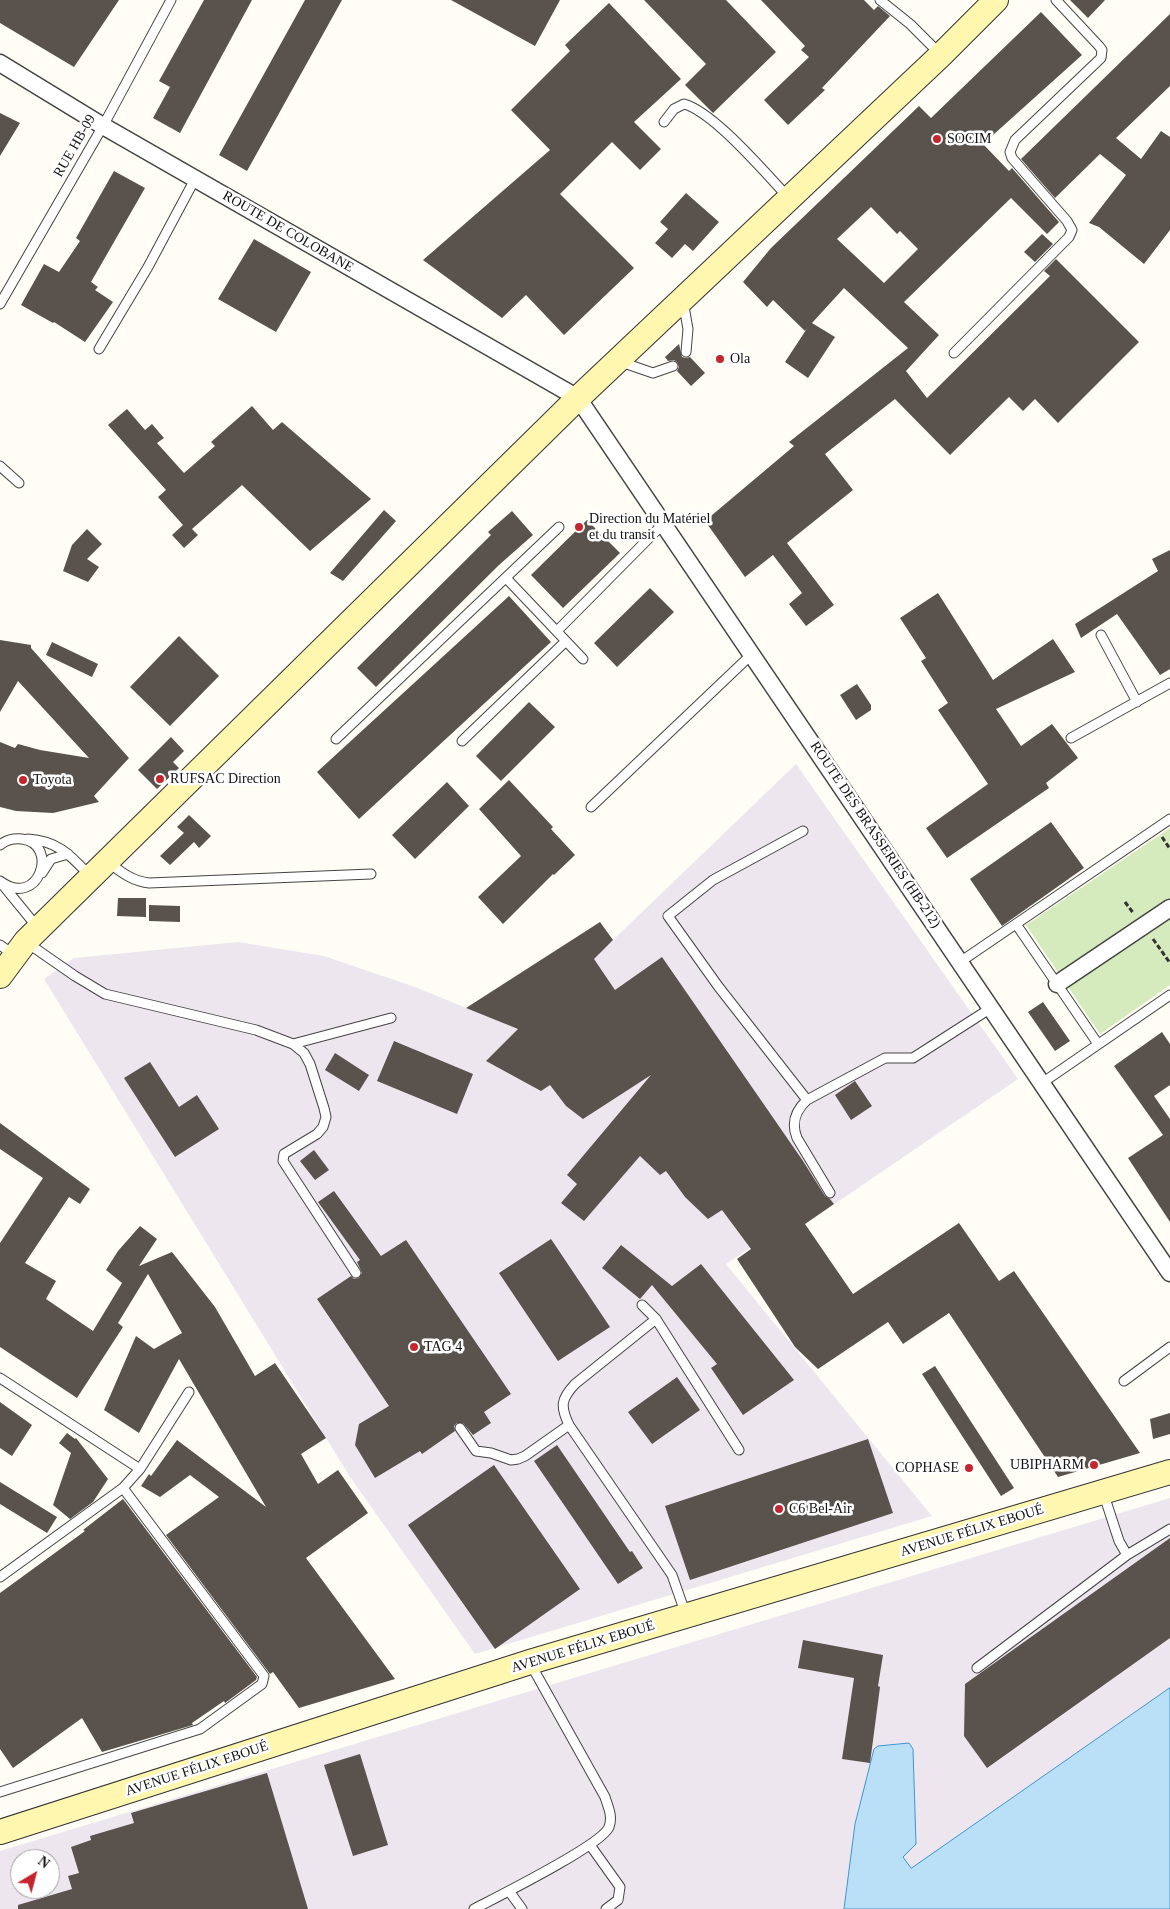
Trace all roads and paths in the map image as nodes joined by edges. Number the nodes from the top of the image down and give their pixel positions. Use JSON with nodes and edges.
{"nodes":[{"id":1,"x":171,"y":0,"type":"edge"},
{"id":2,"x":880,"y":0,"type":"edge"},
{"id":3,"x":996,"y":0,"type":"edge"},
{"id":4,"x":1056,"y":0,"type":"edge"},
{"id":5,"x":941,"y":55,"type":"junction"},
{"id":6,"x":0,"y":63,"type":"edge"},
{"id":7,"x":664,"y":122,"type":"dead end"},
{"id":8,"x":103,"y":126,"type":"junction"},
{"id":9,"x":195,"y":179,"type":"junction"},
{"id":10,"x":789,"y":198,"type":"junction"},
{"id":11,"x":682,"y":298,"type":"junction"},
{"id":12,"x":0,"y":304,"type":"edge"},
{"id":13,"x":99,"y":350,"type":"dead end"},
{"id":14,"x":686,"y":352,"type":"dead end"},
{"id":15,"x":954,"y":353,"type":"dead end"},
{"id":16,"x":617,"y":361,"type":"junction"},
{"id":17,"x":673,"y":366,"type":"dead end"},
{"id":18,"x":578,"y":398,"type":"junction"},
{"id":19,"x":0,"y":466,"type":"edge"},
{"id":20,"x":19,"y":483,"type":"dead end"},
{"id":21,"x":664,"y":523,"type":"junction"},
{"id":22,"x":559,"y":527,"type":"dead end"},
{"id":23,"x":506,"y":578,"type":"junction"},
{"id":24,"x":557,"y":631,"type":"junction"},
{"id":25,"x":1101,"y":635,"type":"dead end"},
{"id":26,"x":566,"y":641,"type":"junction"},
{"id":27,"x":752,"y":654,"type":"junction"},
{"id":28,"x":583,"y":659,"type":"dead end"},
{"id":29,"x":1170,"y":683,"type":"edge"},
{"id":30,"x":1137,"y":702,"type":"junction"},
{"id":31,"x":1071,"y":738,"type":"dead end"},
{"id":32,"x":336,"y":739,"type":"dead end"},
{"id":33,"x":462,"y":741,"type":"dead end"},
{"id":34,"x":591,"y":807,"type":"dead end"},
{"id":35,"x":1170,"y":819,"type":"edge"},
{"id":36,"x":803,"y":832,"type":"dead end"},
{"id":37,"x":0,"y":837,"type":"edge"},
{"id":38,"x":12,"y":839,"type":"junction"},
{"id":39,"x":25,"y":839,"type":"junction"},
{"id":40,"x":0,"y":845,"type":"edge"},
{"id":41,"x":68,"y":854,"type":"junction"},
{"id":42,"x":100,"y":869,"type":"junction"},
{"id":43,"x":372,"y":874,"type":"dead end"},
{"id":44,"x":40,"y":875,"type":"junction"},
{"id":45,"x":0,"y":881,"type":"edge"},
{"id":46,"x":1170,"y":908,"type":"edge"},
{"id":47,"x":1016,"y":924,"type":"junction"},
{"id":48,"x":20,"y":943,"type":"edge"},
{"id":49,"x":960,"y":962,"type":"junction"},
{"id":50,"x":0,"y":976,"type":"edge"},
{"id":51,"x":1057,"y":984,"type":"junction"},
{"id":52,"x":1170,"y":995,"type":"edge"},
{"id":53,"x":991,"y":1008,"type":"junction"},
{"id":54,"x":391,"y":1018,"type":"dead end"},
{"id":55,"x":293,"y":1044,"type":"junction"},
{"id":56,"x":1098,"y":1044,"type":"junction"},
{"id":57,"x":1042,"y":1083,"type":"junction"},
{"id":58,"x":807,"y":1100,"type":"junction"},
{"id":59,"x":830,"y":1192,"type":"dead end"},
{"id":60,"x":356,"y":1273,"type":"dead end"},
{"id":61,"x":1170,"y":1273,"type":"edge"},
{"id":62,"x":642,"y":1305,"type":"dead end"},
{"id":63,"x":656,"y":1319,"type":"junction"},
{"id":64,"x":1170,"y":1347,"type":"edge"},
{"id":65,"x":0,"y":1378,"type":"edge"},
{"id":66,"x":1124,"y":1381,"type":"dead end"},
{"id":67,"x":190,"y":1392,"type":"dead end"},
{"id":68,"x":569,"y":1425,"type":"junction"},
{"id":69,"x":460,"y":1428,"type":"dead end"},
{"id":70,"x":739,"y":1450,"type":"dead end"},
{"id":71,"x":140,"y":1469,"type":"junction"},
{"id":72,"x":1170,"y":1472,"type":"edge"},
{"id":73,"x":123,"y":1488,"type":"junction"},
{"id":74,"x":1103,"y":1492,"type":"junction"},
{"id":75,"x":1170,"y":1529,"type":"edge"},
{"id":76,"x":1127,"y":1556,"type":"junction"},
{"id":77,"x":0,"y":1578,"type":"edge"},
{"id":78,"x":687,"y":1616,"type":"junction"},
{"id":79,"x":530,"y":1662,"type":"junction"},
{"id":80,"x":977,"y":1668,"type":"dead end"},
{"id":81,"x":0,"y":1792,"type":"edge"},
{"id":82,"x":0,"y":1832,"type":"edge"},
{"id":83,"x":590,"y":1845,"type":"junction"},
{"id":84,"x":509,"y":1891,"type":"junction"},
{"id":85,"x":474,"y":1909,"type":"edge"},
{"id":86,"x":522,"y":1909,"type":"edge"},
{"id":87,"x":606,"y":1909,"type":"edge"}],
"edges":[{"from":1,"to":8,"type":"lane","name":"RUE HB-09"},
{"from":2,"to":5,"type":"lane"},
{"from":3,"to":5,"type":"street"},
{"from":4,"to":15,"type":"lane"},
{"from":5,"to":10,"type":"street"},
{"from":6,"to":8,"type":"street","name":"ROUTE DE COLOBANE"},
{"from":7,"to":10,"type":"lane"},
{"from":8,"to":9,"type":"street","name":"ROUTE DE COLOBANE"},
{"from":8,"to":12,"type":"lane","name":"RUE HB-09"},
{"from":9,"to":13,"type":"lane"},
{"from":9,"to":18,"type":"street","name":"ROUTE DE COLOBANE"},
{"from":10,"to":11,"type":"street"},
{"from":11,"to":14,"type":"lane"},
{"from":11,"to":16,"type":"street"},
{"from":16,"to":17,"type":"lane"},
{"from":16,"to":18,"type":"street"},
{"from":18,"to":21,"type":"street","name":"ROUTE DES BRASSERIES (HB-212)"},
{"from":18,"to":42,"type":"street"},
{"from":19,"to":20,"type":"lane"},
{"from":21,"to":24,"type":"lane"},
{"from":21,"to":27,"type":"street","name":"ROUTE DES BRASSERIES (HB-212)"},
{"from":22,"to":23,"type":"lane"},
{"from":23,"to":24,"type":"lane"},
{"from":23,"to":32,"type":"lane"},
{"from":24,"to":26,"type":"lane"},
{"from":25,"to":30,"type":"lane"},
{"from":26,"to":28,"type":"lane"},
{"from":26,"to":33,"type":"lane"},
{"from":27,"to":34,"type":"lane"},
{"from":27,"to":49,"type":"street","name":"ROUTE DES BRASSERIES (HB-212)"},
{"from":29,"to":30,"type":"lane"},
{"from":30,"to":31,"type":"lane"},
{"from":35,"to":47,"type":"lane"},
{"from":36,"to":58,"type":"lane"},
{"from":37,"to":38,"type":"lane"},
{"from":38,"to":39,"type":"lane"},
{"from":38,"to":40,"type":"lane"},
{"from":39,"to":41,"type":"lane"},
{"from":39,"to":44,"type":"lane"},
{"from":41,"to":42,"type":"lane"},
{"from":41,"to":44,"type":"lane"},
{"from":42,"to":43,"type":"lane"},
{"from":42,"to":48,"type":"street"},
{"from":44,"to":45,"type":"lane"},
{"from":45,"to":48,"type":"lane"},
{"from":46,"to":51,"type":"street"},
{"from":47,"to":49,"type":"lane"},
{"from":47,"to":51,"type":"lane"},
{"from":48,"to":50,"type":"street"},
{"from":48,"to":55,"type":"lane"},
{"from":49,"to":53,"type":"street","name":"ROUTE DES BRASSERIES (HB-212)"},
{"from":51,"to":56,"type":"lane"},
{"from":52,"to":56,"type":"lane"},
{"from":53,"to":57,"type":"street","name":"ROUTE DES BRASSERIES (HB-212)"},
{"from":53,"to":58,"type":"lane"},
{"from":54,"to":55,"type":"lane"},
{"from":55,"to":60,"type":"lane"},
{"from":56,"to":57,"type":"lane"},
{"from":57,"to":61,"type":"street","name":"ROUTE DES BRASSERIES (HB-212)"},
{"from":58,"to":59,"type":"lane"},
{"from":62,"to":63,"type":"lane"},
{"from":63,"to":68,"type":"lane"},
{"from":63,"to":70,"type":"lane"},
{"from":64,"to":66,"type":"lane"},
{"from":65,"to":71,"type":"lane"},
{"from":67,"to":71,"type":"lane"},
{"from":68,"to":69,"type":"lane"},
{"from":68,"to":78,"type":"lane"},
{"from":71,"to":73,"type":"lane"},
{"from":72,"to":74,"type":"street","name":"AVENUE FÉLIX EBOUÉ"},
{"from":73,"to":77,"type":"lane"},
{"from":73,"to":81,"type":"lane"},
{"from":74,"to":76,"type":"lane"},
{"from":74,"to":78,"type":"street","name":"AVENUE FÉLIX EBOUÉ"},
{"from":75,"to":76,"type":"lane"},
{"from":76,"to":80,"type":"lane"},
{"from":78,"to":79,"type":"street","name":"AVENUE FÉLIX EBOUÉ"},
{"from":79,"to":82,"type":"street","name":"AVENUE FÉLIX EBOUÉ"},
{"from":79,"to":83,"type":"lane"},
{"from":83,"to":84,"type":"lane"},
{"from":83,"to":87,"type":"lane"},
{"from":84,"to":85,"type":"lane"},
{"from":84,"to":86,"type":"lane"}]}
